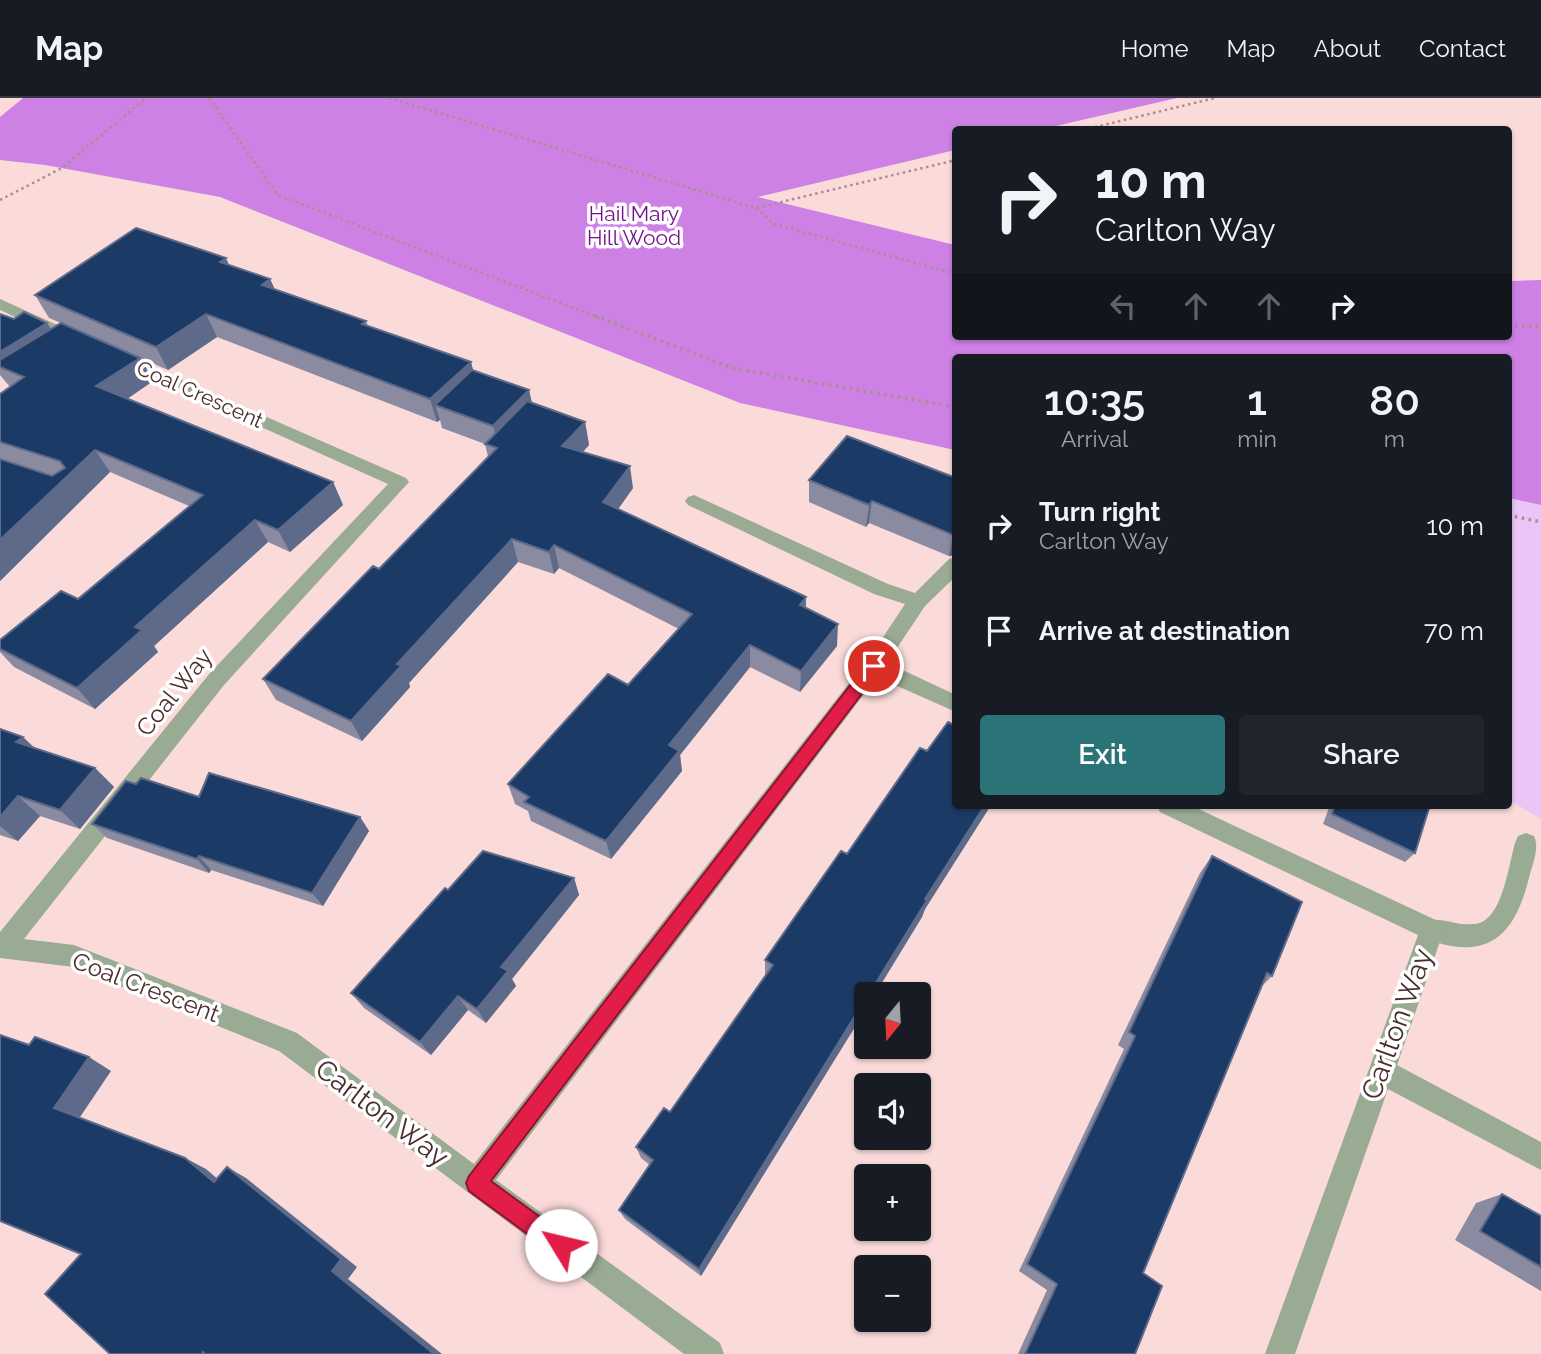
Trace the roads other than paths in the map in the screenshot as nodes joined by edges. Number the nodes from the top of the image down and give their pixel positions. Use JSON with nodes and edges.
{"nodes":[{"id":1,"x":0,"y":304,"type":"edge"},
{"id":2,"x":73,"y":338,"type":"junction"},
{"id":3,"x":53,"y":351,"type":"edge"},
{"id":4,"x":400,"y":482,"type":"joint"},
{"id":5,"x":694,"y":501,"type":"dead end"},
{"id":6,"x":952,"y":568,"type":"edge"},
{"id":7,"x":918,"y":601,"type":"junction"},
{"id":8,"x":874,"y":666,"type":"junction"},
{"id":9,"x":952,"y":702,"type":"edge"},
{"id":10,"x":1176,"y":809,"type":"edge"},
{"id":11,"x":1526,"y":843,"type":"dead end"},
{"id":12,"x":1432,"y":930,"type":"junction"},
{"id":13,"x":1,"y":947,"type":"edge"},
{"id":14,"x":288,"y":1042,"type":"joint"},
{"id":15,"x":1380,"y":1070,"type":"junction"},
{"id":16,"x":1541,"y":1157,"type":"edge"},
{"id":17,"x":477,"y":1183,"type":"junction"},
{"id":18,"x":709,"y":1354,"type":"edge"},
{"id":19,"x":1280,"y":1354,"type":"edge"}],
"edges":[{"from":1,"to":2,"type":"street","name":"Coal Crescent"},
{"from":2,"to":3,"type":"street"},
{"from":2,"to":4,"type":"street","name":"Coal Crescent"},
{"from":4,"to":13,"type":"street","name":"Coal Way"},
{"from":5,"to":7,"type":"street"},
{"from":6,"to":7,"type":"street"},
{"from":7,"to":8,"type":"street"},
{"from":8,"to":9,"type":"street"},
{"from":8,"to":17,"type":"street"},
{"from":10,"to":12,"type":"street","name":"Carlton Way"},
{"from":11,"to":12,"type":"street"},
{"from":12,"to":15,"type":"street","name":"Carlton Way"},
{"from":13,"to":14,"type":"street","name":"Coal Crescent"},
{"from":14,"to":17,"type":"street","name":"Carlton Way"},
{"from":15,"to":16,"type":"street"},
{"from":15,"to":19,"type":"street","name":"Carlton Way"},
{"from":17,"to":18,"type":"street","name":"Carlton Way"}]}
